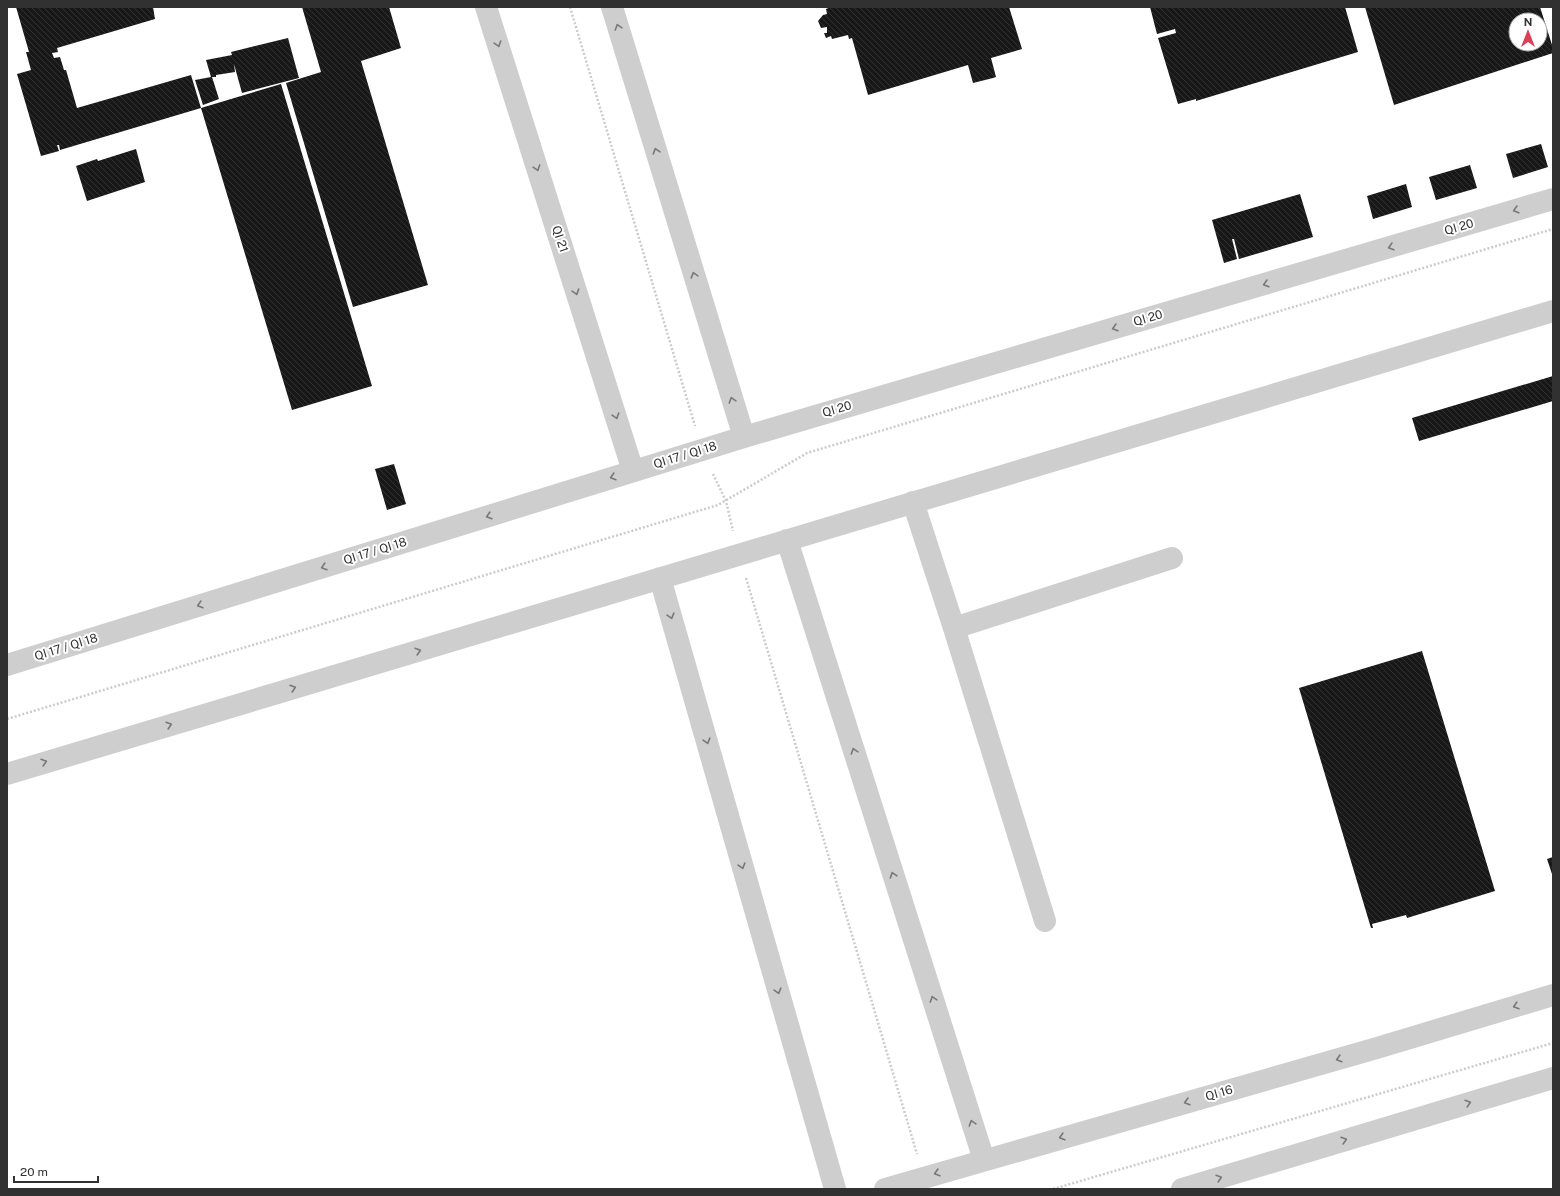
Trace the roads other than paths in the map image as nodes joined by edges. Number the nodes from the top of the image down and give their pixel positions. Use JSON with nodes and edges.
{"nodes":[{"id":1,"x":486,"y":7,"type":"edge"},
{"id":2,"x":612,"y":7,"type":"edge"},
{"id":3,"x":1553,"y":200,"type":"edge"},
{"id":4,"x":1553,"y":311,"type":"edge"},
{"id":5,"x":744,"y":437,"type":"junction"},
{"id":6,"x":633,"y":471,"type":"junction"},
{"id":7,"x":912,"y":502,"type":"junction"},
{"id":8,"x":787,"y":540,"type":"junction"},
{"id":9,"x":1172,"y":558,"type":"dead end"},
{"id":10,"x":660,"y":578,"type":"junction"},
{"id":11,"x":954,"y":628,"type":"junction"},
{"id":12,"x":7,"y":665,"type":"edge"},
{"id":13,"x":7,"y":774,"type":"edge"},
{"id":14,"x":1045,"y":921,"type":"dead end"},
{"id":15,"x":1553,"y":995,"type":"edge"},
{"id":16,"x":1553,"y":1078,"type":"edge"},
{"id":17,"x":984,"y":1160,"type":"junction"},
{"id":18,"x":835,"y":1189,"type":"edge"},
{"id":19,"x":885,"y":1189,"type":"edge"},
{"id":20,"x":1182,"y":1189,"type":"edge"}],
"edges":[{"from":1,"to":6,"type":"street","name":"QI 21","one_way":true},
{"from":5,"to":2,"type":"street","one_way":true},
{"from":3,"to":5,"type":"street","name":"QI 20","one_way":true},
{"from":4,"to":7,"type":"street"},
{"from":5,"to":6,"type":"street","name":"QI 17 / QI 18"},
{"from":6,"to":12,"type":"street","name":"QI 17 / QI 18","one_way":true},
{"from":7,"to":8,"type":"street"},
{"from":7,"to":11,"type":"street"},
{"from":8,"to":10,"type":"street"},
{"from":17,"to":8,"type":"street","one_way":true},
{"from":9,"to":11,"type":"street"},
{"from":13,"to":10,"type":"street","one_way":true},
{"from":10,"to":18,"type":"street","one_way":true},
{"from":11,"to":14,"type":"street"},
{"from":15,"to":17,"type":"street","name":"QI 16","one_way":true},
{"from":20,"to":16,"type":"street","one_way":true},
{"from":17,"to":19,"type":"street","name":"QI 16","one_way":true}]}
